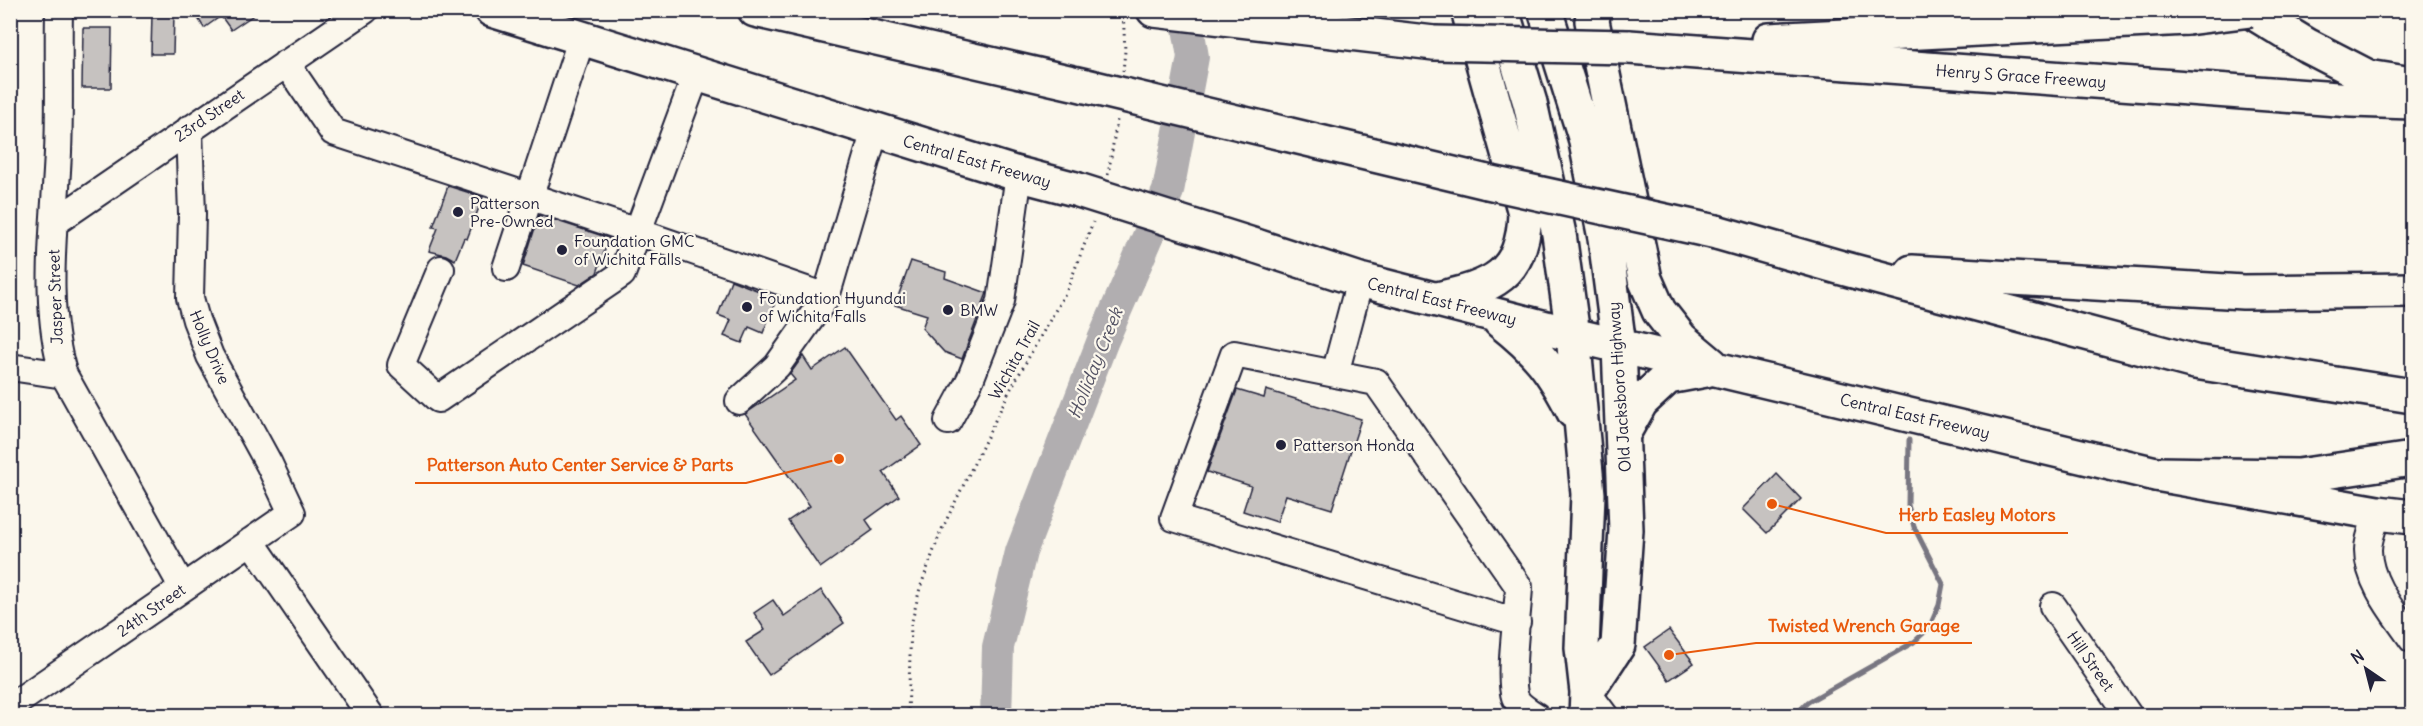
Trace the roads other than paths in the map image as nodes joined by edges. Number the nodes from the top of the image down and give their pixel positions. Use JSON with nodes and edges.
{"nodes":[{"id":1,"x":59,"y":10,"type":"edge"},
{"id":2,"x":365,"y":10,"type":"edge"},
{"id":3,"x":492,"y":10,"type":"edge"},
{"id":4,"x":755,"y":10,"type":"edge"},
{"id":5,"x":1154,"y":10,"type":"edge"},
{"id":6,"x":1468,"y":10,"type":"edge"},
{"id":7,"x":1502,"y":10,"type":"edge"},
{"id":8,"x":1545,"y":10,"type":"edge"},
{"id":9,"x":1594,"y":10,"type":"edge"},
{"id":10,"x":2250,"y":10,"type":"edge"},
{"id":11,"x":581,"y":40,"type":"junction"},
{"id":12,"x":1629,"y":47,"type":"junction"},
{"id":13,"x":286,"y":63,"type":"junction"},
{"id":14,"x":696,"y":75,"type":"junction"},
{"id":15,"x":2412,"y":84,"type":"edge"},
{"id":16,"x":2412,"y":102,"type":"edge"},
{"id":17,"x":189,"y":129,"type":"junction"},
{"id":18,"x":875,"y":130,"type":"junction"},
{"id":19,"x":1019,"y":174,"type":"junction"},
{"id":20,"x":529,"y":197,"type":"junction"},
{"id":21,"x":55,"y":222,"type":"junction"},
{"id":22,"x":638,"y":232,"type":"junction"},
{"id":23,"x":506,"y":268,"type":"dead end"},
{"id":24,"x":1842,"y":268,"type":"junction"},
{"id":25,"x":441,"y":269,"type":"dead end"},
{"id":26,"x":1360,"y":280,"type":"junction"},
{"id":27,"x":2412,"y":290,"type":"edge"},
{"id":28,"x":826,"y":297,"type":"junction"},
{"id":29,"x":1436,"y":299,"type":"junction"},
{"id":30,"x":1492,"y":314,"type":"junction"},
{"id":31,"x":1573,"y":335,"type":"junction"},
{"id":32,"x":1619,"y":346,"type":"junction"},
{"id":33,"x":10,"y":367,"type":"edge"},
{"id":34,"x":1717,"y":369,"type":"junction"},
{"id":35,"x":1335,"y":374,"type":"junction"},
{"id":36,"x":64,"y":375,"type":"junction"},
{"id":37,"x":2412,"y":396,"type":"edge"},
{"id":38,"x":739,"y":401,"type":"dead end"},
{"id":39,"x":948,"y":421,"type":"dead end"},
{"id":40,"x":1582,"y":428,"type":"junction"},
{"id":41,"x":1623,"y":434,"type":"junction"},
{"id":42,"x":2412,"y":459,"type":"edge"},
{"id":43,"x":2156,"y":474,"type":"junction"},
{"id":44,"x":292,"y":513,"type":"joint"},
{"id":45,"x":2378,"y":513,"type":"junction"},
{"id":46,"x":2412,"y":518,"type":"edge"},
{"id":47,"x":251,"y":541,"type":"junction"},
{"id":48,"x":183,"y":588,"type":"junction"},
{"id":49,"x":2053,"y":606,"type":"dead end"},
{"id":50,"x":1517,"y":622,"type":"junction"},
{"id":51,"x":2412,"y":639,"type":"edge"},
{"id":52,"x":10,"y":707,"type":"edge"},
{"id":53,"x":1593,"y":708,"type":"edge"},
{"id":54,"x":371,"y":716,"type":"edge"},
{"id":55,"x":1536,"y":716,"type":"edge"},
{"id":56,"x":2129,"y":716,"type":"edge"}],
"edges":[{"from":1,"to":21,"type":"street","name":"Jasper Street"},
{"from":2,"to":13,"type":"street","name":"23rd Street"},
{"from":3,"to":11,"type":"main road","name":"Central East Freeway"},
{"from":4,"to":24,"type":"main road","bridge":true},
{"from":5,"to":12,"type":"main road","bridge":true},
{"from":6,"to":29,"type":"main road"},
{"from":7,"to":31,"type":"main road","name":"Old Jacksboro Highway"},
{"from":8,"to":32,"type":"main road","name":"Old Jacksboro Highway"},
{"from":9,"to":34,"type":"main road"},
{"from":10,"to":12,"type":"main road","bridge":true},
{"from":10,"to":15,"type":"main road"},
{"from":11,"to":14,"type":"main road","name":"Central East Freeway"},
{"from":11,"to":20,"type":"street"},
{"from":12,"to":16,"type":"main road","name":"Henry S Grace Freeway"},
{"from":13,"to":17,"type":"street","name":"23rd Street"},
{"from":13,"to":20,"type":"street"},
{"from":14,"to":18,"type":"main road","name":"Central East Freeway"},
{"from":14,"to":22,"type":"street"},
{"from":17,"to":21,"type":"street","name":"23rd Street"},
{"from":17,"to":44,"type":"street","name":"Holly Drive"},
{"from":18,"to":19,"type":"main road","name":"Central East Freeway"},
{"from":18,"to":28,"type":"street"},
{"from":19,"to":26,"type":"main road","name":"Central East Freeway","bridge":true},
{"from":19,"to":39,"type":"street"},
{"from":20,"to":22,"type":"street"},
{"from":20,"to":23,"type":"street"},
{"from":21,"to":36,"type":"street","name":"Jasper Street"},
{"from":22,"to":25,"type":"street"},
{"from":22,"to":28,"type":"street"},
{"from":24,"to":27,"type":"main road"},
{"from":24,"to":37,"type":"main road"},
{"from":26,"to":29,"type":"main road","name":"Central East Freeway"},
{"from":26,"to":35,"type":"street"},
{"from":28,"to":38,"type":"street"},
{"from":29,"to":30,"type":"main road","name":"Central East Freeway"},
{"from":30,"to":31,"type":"main road","name":"Central East Freeway"},
{"from":30,"to":40,"type":"main road"},
{"from":31,"to":32,"type":"main road","name":"Central East Freeway"},
{"from":31,"to":40,"type":"main road","name":"Old Jacksboro Highway"},
{"from":32,"to":34,"type":"main road","name":"Central East Freeway"},
{"from":32,"to":41,"type":"main road","name":"Old Jacksboro Highway"},
{"from":33,"to":36,"type":"street"},
{"from":34,"to":41,"type":"main road"},
{"from":34,"to":43,"type":"main road","name":"Central East Freeway"},
{"from":35,"to":50,"type":"street"},
{"from":35,"to":50,"type":"street"},
{"from":36,"to":48,"type":"street","name":"Jasper Street"},
{"from":40,"to":53,"type":"main road","name":"Old Jacksboro Highway"},
{"from":41,"to":53,"type":"main road","name":"Old Jacksboro Highway"},
{"from":42,"to":43,"type":"main road"},
{"from":43,"to":45,"type":"main road","name":"Central East Freeway"},
{"from":44,"to":47,"type":"street","name":"24th Street"},
{"from":45,"to":46,"type":"main road","name":"Central East Freeway"},
{"from":45,"to":51,"type":"street"},
{"from":47,"to":48,"type":"street","name":"24th Street"},
{"from":47,"to":54,"type":"street"},
{"from":48,"to":52,"type":"street","name":"24th Street"},
{"from":49,"to":56,"type":"street","name":"Hill Street"},
{"from":50,"to":55,"type":"street"}]}
